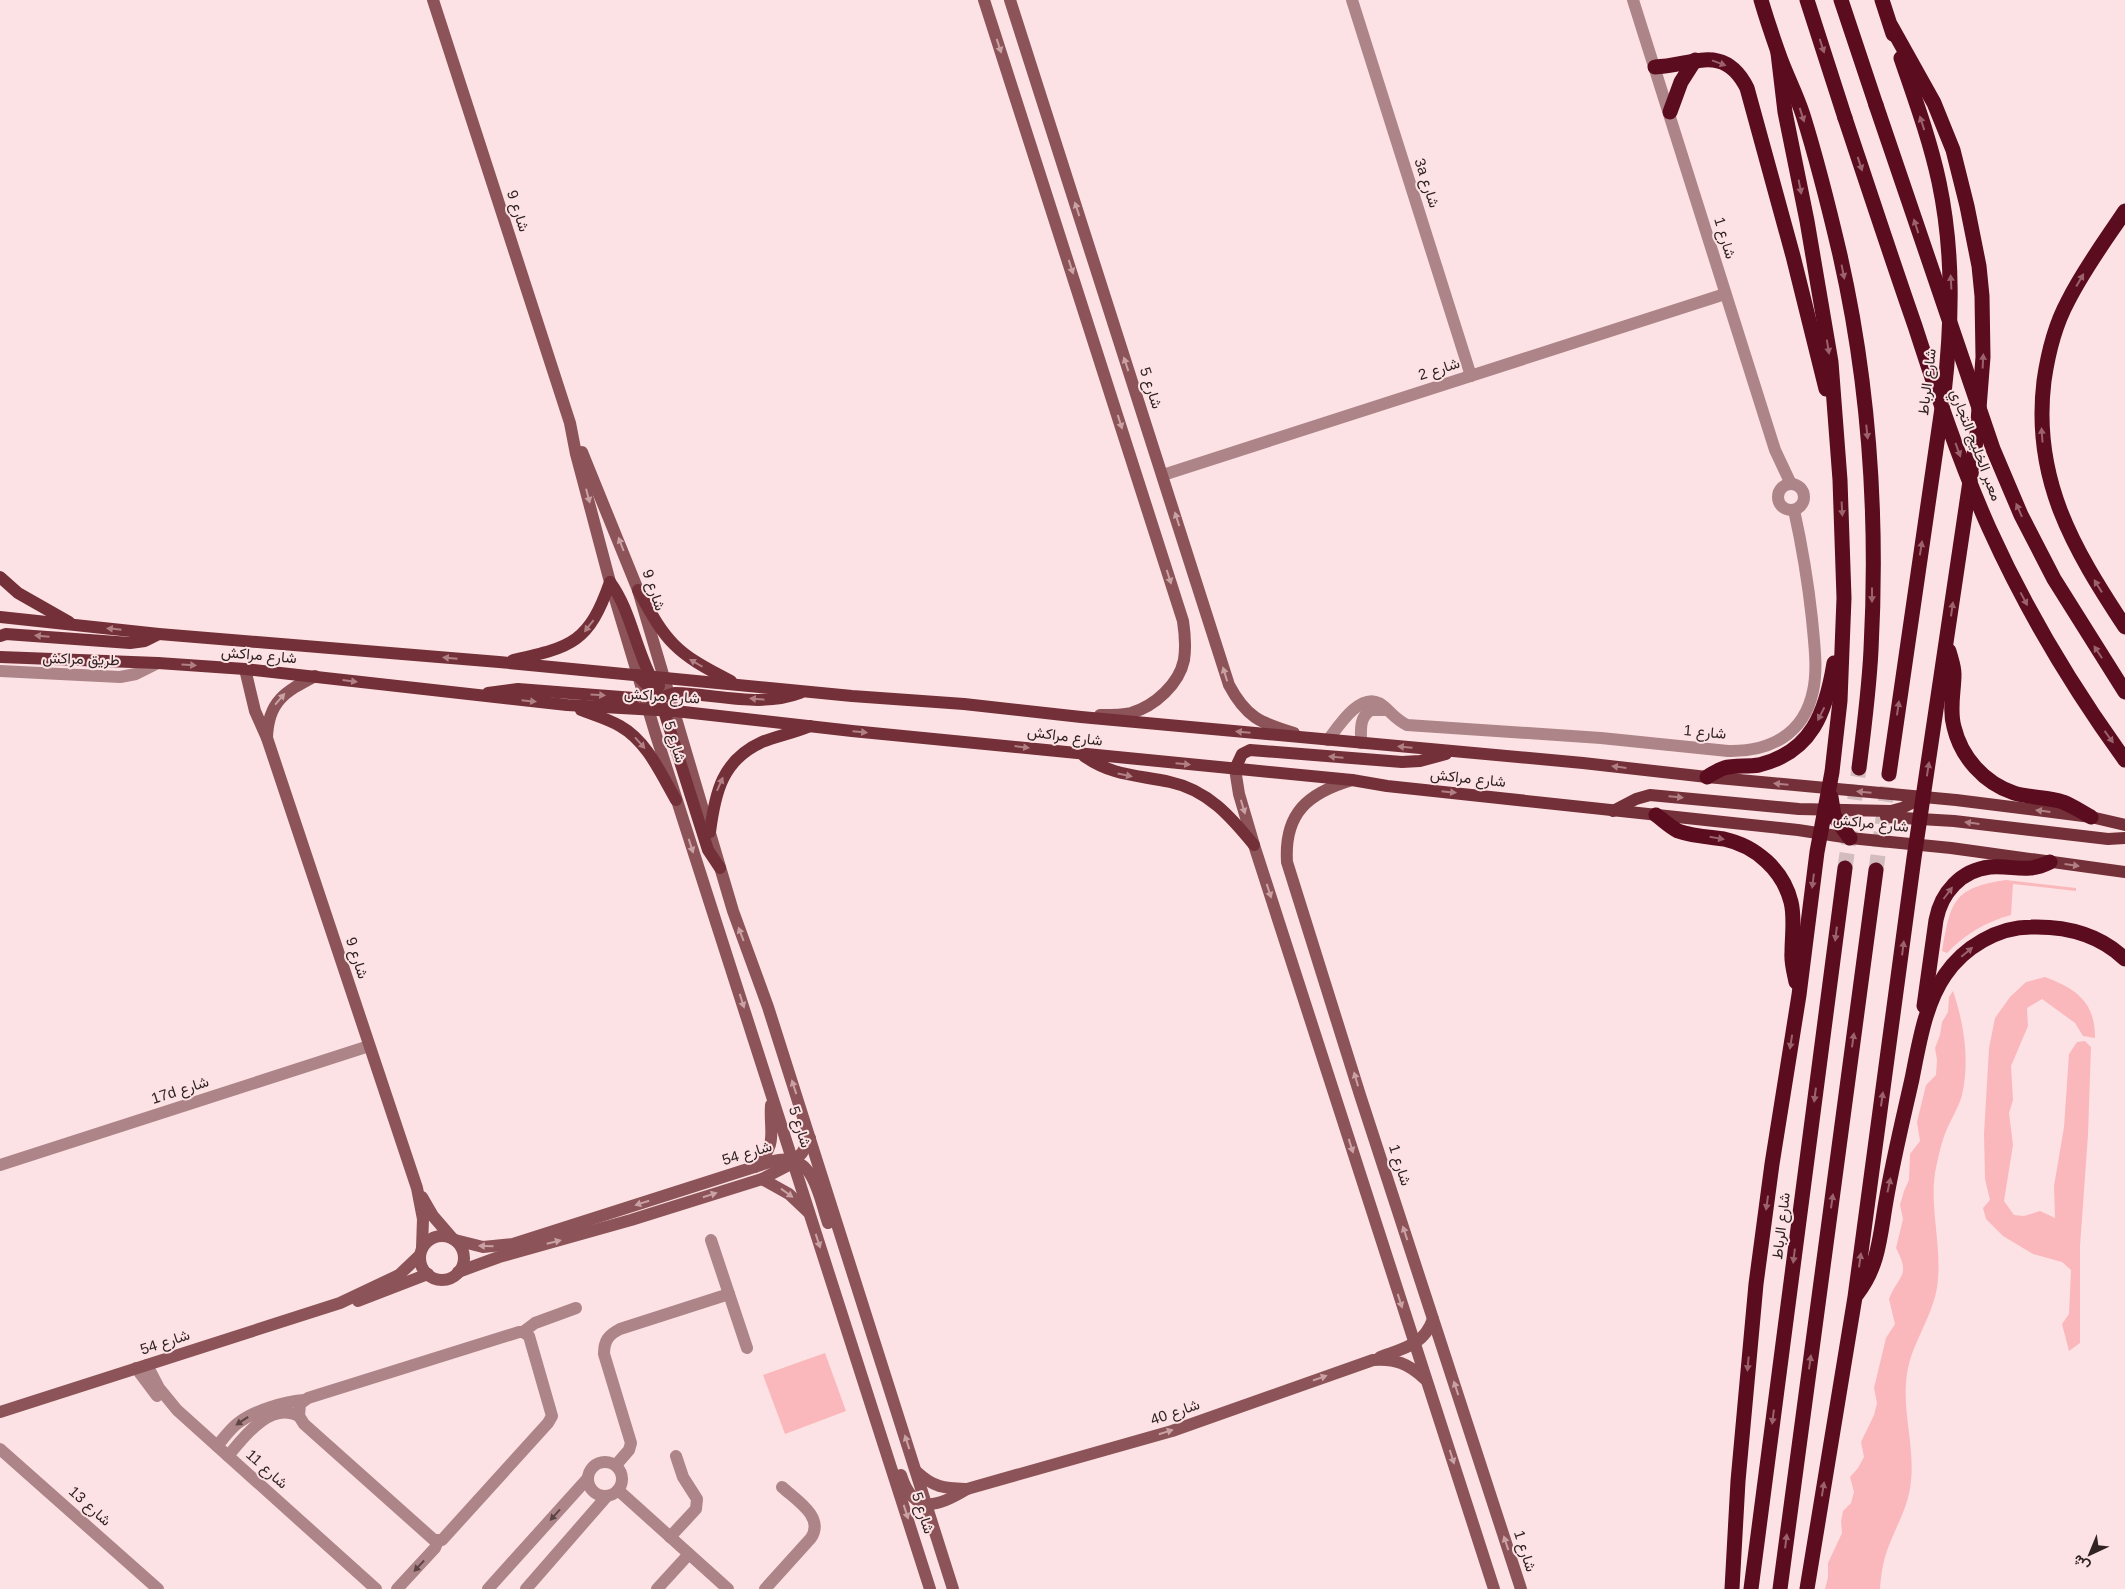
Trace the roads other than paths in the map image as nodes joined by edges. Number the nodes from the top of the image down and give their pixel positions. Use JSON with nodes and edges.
{"nodes":[{"id":1,"x":433,"y":0,"type":"edge"},
{"id":2,"x":984,"y":0,"type":"edge"},
{"id":3,"x":1010,"y":0,"type":"edge"},
{"id":4,"x":1352,"y":0,"type":"edge"},
{"id":5,"x":1633,"y":0,"type":"edge"},
{"id":6,"x":1761,"y":0,"type":"edge"},
{"id":7,"x":1807,"y":0,"type":"edge"},
{"id":8,"x":1841,"y":0,"type":"edge"},
{"id":9,"x":1882,"y":0,"type":"edge"},
{"id":10,"x":1891,"y":26,"type":"junction"},
{"id":11,"x":1778,"y":53,"type":"junction"},
{"id":12,"x":1694,"y":60,"type":"junction"},
{"id":13,"x":1655,"y":67,"type":"junction"},
{"id":14,"x":1670,"y":112,"type":"junction"},
{"id":15,"x":2125,"y":211,"type":"edge"},
{"id":16,"x":1725,"y":294,"type":"junction"},
{"id":17,"x":1471,"y":376,"type":"junction"},
{"id":18,"x":1132,"y":383,"type":"junction"},
{"id":19,"x":1109,"y":388,"type":"junction"},
{"id":20,"x":1834,"y":425,"type":"junction"},
{"id":21,"x":572,"y":431,"type":"junction"},
{"id":22,"x":1163,"y":475,"type":"junction"},
{"id":23,"x":1791,"y":484,"type":"junction"},
{"id":24,"x":1794,"y":510,"type":"junction"},
{"id":25,"x":0,"y":577,"type":"edge"},
{"id":26,"x":610,"y":582,"type":"junction"},
{"id":27,"x":638,"y":590,"type":"junction"},
{"id":28,"x":1844,"y":598,"type":"junction"},
{"id":29,"x":0,"y":617,"type":"edge"},
{"id":30,"x":75,"y":626,"type":"junction"},
{"id":31,"x":2125,"y":627,"type":"edge"},
{"id":32,"x":159,"y":634,"type":"junction"},
{"id":33,"x":0,"y":636,"type":"edge"},
{"id":34,"x":1947,"y":644,"type":"junction"},
{"id":35,"x":2,"y":656,"type":"edge"},
{"id":36,"x":499,"y":662,"type":"junction"},
{"id":37,"x":158,"y":663,"type":"junction"},
{"id":38,"x":245,"y":669,"type":"junction"},
{"id":39,"x":0,"y":671,"type":"edge"},
{"id":40,"x":315,"y":676,"type":"junction"},
{"id":41,"x":644,"y":676,"type":"junction"},
{"id":42,"x":740,"y":685,"type":"junction"},
{"id":43,"x":804,"y":692,"type":"junction"},
{"id":44,"x":2125,"y":692,"type":"edge"},
{"id":45,"x":481,"y":696,"type":"junction"},
{"id":46,"x":661,"y":696,"type":"junction"},
{"id":47,"x":566,"y":705,"type":"junction"},
{"id":48,"x":648,"y":711,"type":"junction"},
{"id":49,"x":1387,"y":711,"type":"junction"},
{"id":50,"x":1081,"y":717,"type":"junction"},
{"id":51,"x":812,"y":726,"type":"junction"},
{"id":52,"x":267,"y":738,"type":"junction"},
{"id":53,"x":1321,"y":740,"type":"junction"},
{"id":54,"x":1361,"y":743,"type":"junction"},
{"id":55,"x":1453,"y":752,"type":"junction"},
{"id":56,"x":1082,"y":754,"type":"junction"},
{"id":57,"x":2125,"y":760,"type":"edge"},
{"id":58,"x":1860,"y":768,"type":"tunnel mouth"},
{"id":59,"x":1235,"y":769,"type":"junction"},
{"id":60,"x":1890,"y":774,"type":"tunnel mouth"},
{"id":61,"x":1707,"y":777,"type":"junction"},
{"id":62,"x":1352,"y":780,"type":"junction"},
{"id":63,"x":1829,"y":788,"type":"junction"},
{"id":64,"x":1924,"y":797,"type":"junction"},
{"id":65,"x":676,"y":800,"type":"junction"},
{"id":66,"x":1613,"y":811,"type":"junction"},
{"id":67,"x":1832,"y":814,"type":"junction"},
{"id":68,"x":1656,"y":815,"type":"junction"},
{"id":69,"x":2090,"y":817,"type":"junction"},
{"id":70,"x":1920,"y":818,"type":"junction"},
{"id":71,"x":2125,"y":825,"type":"edge"},
{"id":72,"x":710,"y":832,"type":"junction"},
{"id":73,"x":1821,"y":833,"type":"junction"},
{"id":74,"x":1850,"y":838,"type":"junction"},
{"id":75,"x":2125,"y":838,"type":"edge"},
{"id":76,"x":1916,"y":844,"type":"junction"},
{"id":77,"x":1254,"y":845,"type":"junction"},
{"id":78,"x":2050,"y":862,"type":"junction"},
{"id":79,"x":720,"y":868,"type":"junction"},
{"id":80,"x":1845,"y":868,"type":"tunnel mouth"},
{"id":81,"x":1876,"y":870,"type":"tunnel mouth"},
{"id":82,"x":2125,"y":872,"type":"edge"},
{"id":83,"x":2125,"y":959,"type":"edge"},
{"id":84,"x":1799,"y":995,"type":"junction"},
{"id":85,"x":1920,"y":1042,"type":"junction"},
{"id":86,"x":369,"y":1046,"type":"junction"},
{"id":87,"x":772,"y":1096,"type":"junction"},
{"id":88,"x":810,"y":1138,"type":"junction"},
{"id":89,"x":794,"y":1161,"type":"junction"},
{"id":90,"x":0,"y":1165,"type":"edge"},
{"id":91,"x":756,"y":1167,"type":"junction"},
{"id":92,"x":762,"y":1179,"type":"junction"},
{"id":93,"x":417,"y":1188,"type":"junction"},
{"id":94,"x":809,"y":1212,"type":"junction"},
{"id":95,"x":453,"y":1239,"type":"junction"},
{"id":96,"x":711,"y":1240,"type":"dead end"},
{"id":97,"x":421,"y":1252,"type":"junction"},
{"id":98,"x":458,"y":1272,"type":"junction"},
{"id":99,"x":428,"y":1274,"type":"junction"},
{"id":100,"x":729,"y":1294,"type":"junction"},
{"id":101,"x":1855,"y":1297,"type":"junction"},
{"id":102,"x":340,"y":1303,"type":"junction"},
{"id":103,"x":576,"y":1308,"type":"dead end"},
{"id":104,"x":1433,"y":1318,"type":"junction"},
{"id":105,"x":523,"y":1332,"type":"junction"},
{"id":106,"x":871,"y":1332,"type":"junction"},
{"id":107,"x":1415,"y":1344,"type":"junction"},
{"id":108,"x":747,"y":1348,"type":"dead end"},
{"id":109,"x":857,"y":1359,"type":"junction"},
{"id":110,"x":1373,"y":1360,"type":"junction"},
{"id":111,"x":141,"y":1367,"type":"junction"},
{"id":112,"x":1427,"y":1380,"type":"junction"},
{"id":113,"x":304,"y":1400,"type":"junction"},
{"id":114,"x":0,"y":1412,"type":"edge"},
{"id":115,"x":299,"y":1416,"type":"junction"},
{"id":116,"x":0,"y":1440,"type":"edge"},
{"id":117,"x":217,"y":1446,"type":"junction"},
{"id":118,"x":5,"y":1453,"type":"edge"},
{"id":119,"x":228,"y":1456,"type":"junction"},
{"id":120,"x":676,"y":1456,"type":"dead end"},
{"id":121,"x":616,"y":1465,"type":"junction"},
{"id":122,"x":916,"y":1470,"type":"junction"},
{"id":123,"x":588,"y":1478,"type":"junction"},
{"id":124,"x":782,"y":1487,"type":"dead end"},
{"id":125,"x":967,"y":1489,"type":"junction"},
{"id":126,"x":613,"y":1493,"type":"junction"},
{"id":127,"x":928,"y":1506,"type":"junction"},
{"id":128,"x":670,"y":1537,"type":"junction"},
{"id":129,"x":438,"y":1541,"type":"junction"},
{"id":130,"x":689,"y":1554,"type":"junction"},
{"id":131,"x":158,"y":1589,"type":"edge"},
{"id":132,"x":376,"y":1589,"type":"edge"},
{"id":133,"x":397,"y":1589,"type":"edge"},
{"id":134,"x":488,"y":1589,"type":"edge"},
{"id":135,"x":526,"y":1589,"type":"edge"},
{"id":136,"x":657,"y":1589,"type":"edge"},
{"id":137,"x":728,"y":1589,"type":"edge"},
{"id":138,"x":765,"y":1589,"type":"edge"},
{"id":139,"x":930,"y":1589,"type":"edge"},
{"id":140,"x":953,"y":1589,"type":"edge"},
{"id":141,"x":1494,"y":1589,"type":"edge"},
{"id":142,"x":1520,"y":1589,"type":"edge"},
{"id":143,"x":1732,"y":1589,"type":"edge"},
{"id":144,"x":1751,"y":1589,"type":"edge"},
{"id":145,"x":1780,"y":1589,"type":"edge"},
{"id":146,"x":1807,"y":1589,"type":"edge"}],
"edges":[{"from":1,"to":21,"type":"street","name":"شارع 9"},
{"from":2,"to":19,"type":"street","one_way":true},
{"from":18,"to":3,"type":"street","name":"شارع 5","one_way":true},
{"from":4,"to":17,"type":"street","name":"3a شارع"},
{"from":5,"to":13,"type":"street","name":"شارع 1"},
{"from":6,"to":11,"type":"highway"},
{"from":7,"to":57,"type":"highway","name":"معبر الخليج التجاري","one_way":true,"bridge":true},
{"from":44,"to":8,"type":"highway","name":"معبر الخليج التجاري","one_way":true,"bridge":true},
{"from":9,"to":10,"type":"highway","name":"شارع الرباط"},
{"from":34,"to":10,"type":"highway","one_way":true},
{"from":60,"to":10,"type":"highway","name":"شارع الرباط","one_way":true},
{"from":11,"to":20,"type":"highway","one_way":true},
{"from":11,"to":58,"type":"highway","one_way":true},
{"from":12,"to":13,"type":"highway"},
{"from":12,"to":14,"type":"highway"},
{"from":12,"to":20,"type":"highway","one_way":true},
{"from":13,"to":14,"type":"street","name":"شارع 1"},
{"from":14,"to":16,"type":"street","name":"شارع 1"},
{"from":31,"to":15,"type":"highway","one_way":true},
{"from":16,"to":17,"type":"street","name":"شارع 2"},
{"from":16,"to":23,"type":"street","name":"شارع 1"},
{"from":17,"to":22,"type":"street","name":"شارع 2"},
{"from":18,"to":19,"type":"street"},
{"from":18,"to":22,"type":"street","name":"شارع 5"},
{"from":19,"to":50,"type":"street","one_way":true},
{"from":20,"to":28,"type":"highway","one_way":true},
{"from":21,"to":26,"type":"street","name":"شارع 9","one_way":true},
{"from":27,"to":21,"type":"street","name":"شارع 9","one_way":true},
{"from":53,"to":22,"type":"street","name":"شارع 5","one_way":true},
{"from":23,"to":24,"type":"street"},
{"from":23,"to":24,"type":"street"},
{"from":24,"to":49,"type":"street","name":"شارع 1"},
{"from":25,"to":30,"type":"main road"},
{"from":26,"to":36,"type":"main road","one_way":true},
{"from":26,"to":41,"type":"main road"},
{"from":42,"to":27,"type":"main road","one_way":true},
{"from":27,"to":46,"type":"street","name":"شارع 9"},
{"from":28,"to":61,"type":"highway","one_way":true},
{"from":28,"to":63,"type":"highway"},
{"from":29,"to":30,"type":"main road","name":"شارع مراكش"},
{"from":32,"to":30,"type":"main road","name":"شارع مراكش","one_way":true},
{"from":32,"to":33,"type":"main road","one_way":true},
{"from":36,"to":32,"type":"main road","name":"شارع مراكش","one_way":true},
{"from":64,"to":34,"type":"highway","one_way":true},
{"from":34,"to":69,"type":"highway"},
{"from":35,"to":37,"type":"main road","name":"شارع مراكش"},
{"from":36,"to":41,"type":"main road","name":"شارع مراكش"},
{"from":37,"to":38,"type":"main road","name":"شارع مراكش","one_way":true},
{"from":37,"to":39,"type":"street","name":"طريق مراكش"},
{"from":38,"to":40,"type":"main road","name":"شارع مراكش"},
{"from":38,"to":52,"type":"street","name":"شارع 9"},
{"from":40,"to":45,"type":"main road","name":"شارع مراكش","one_way":true},
{"from":52,"to":40,"type":"street","name":"شارع 9","one_way":true},
{"from":41,"to":46,"type":"street","name":"شارع 5"},
{"from":41,"to":46,"type":"main road","name":"شارع مراكش"},
{"from":42,"to":43,"type":"main road","name":"شارع مراكش"},
{"from":42,"to":46,"type":"main road","name":"شارع مراكش"},
{"from":43,"to":46,"type":"main road","one_way":true},
{"from":43,"to":50,"type":"main road","name":"شارع مراكش"},
{"from":45,"to":46,"type":"main road","one_way":true},
{"from":45,"to":47,"type":"main road","name":"شارع مراكش","one_way":true},
{"from":46,"to":48,"type":"main road"},
{"from":46,"to":51,"type":"main road","name":"شارع مراكش"},
{"from":46,"to":72,"type":"street","name":"شارع 5"},
{"from":46,"to":79,"type":"main road"},
{"from":47,"to":48,"type":"main road","name":"شارع مراكش"},
{"from":47,"to":65,"type":"main road","one_way":true},
{"from":48,"to":65,"type":"street","name":"شارع 5"},
{"from":49,"to":53,"type":"street","name":"شارع 1"},
{"from":49,"to":54,"type":"street"},
{"from":53,"to":50,"type":"main road","name":"شارع مراكش","one_way":true},
{"from":51,"to":56,"type":"main road","name":"شارع مراكش","one_way":true},
{"from":72,"to":51,"type":"main road","one_way":true},
{"from":52,"to":86,"type":"street","name":"شارع 9"},
{"from":53,"to":54,"type":"main road","name":"شارع مراكش"},
{"from":55,"to":54,"type":"main road","name":"شارع مراكش","one_way":true},
{"from":55,"to":59,"type":"main road","one_way":true},
{"from":61,"to":55,"type":"main road","name":"شارع مراكش","one_way":true},
{"from":56,"to":59,"type":"main road","name":"شارع مراكش","one_way":true},
{"from":56,"to":77,"type":"main road","one_way":true},
{"from":59,"to":62,"type":"main road","name":"شارع مراكش"},
{"from":59,"to":77,"type":"street","one_way":true},
{"from":63,"to":61,"type":"main road","name":"شارع مراكش","one_way":true},
{"from":62,"to":66,"type":"main road","name":"شارع مراكش","one_way":true},
{"from":104,"to":62,"type":"street","name":"شارع 1","one_way":true},
{"from":64,"to":63,"type":"main road","name":"شارع مراكش","one_way":true},
{"from":63,"to":67,"type":"highway"},
{"from":64,"to":67,"type":"main road"},
{"from":69,"to":64,"type":"main road","name":"شارع مراكش","one_way":true},
{"from":64,"to":70,"type":"highway"},
{"from":65,"to":87,"type":"street","name":"شارع 5","one_way":true},
{"from":66,"to":67,"type":"main road","one_way":true},
{"from":66,"to":68,"type":"main road","name":"شارع مراكش"},
{"from":67,"to":70,"type":"main road"},
{"from":67,"to":73,"type":"highway"},
{"from":67,"to":74,"type":"highway"},
{"from":68,"to":73,"type":"main road","name":"شارع مراكش"},
{"from":68,"to":84,"type":"highway","one_way":true},
{"from":69,"to":71,"type":"main road","name":"شارع مراكش"},
{"from":75,"to":70,"type":"main road","one_way":true},
{"from":70,"to":76,"type":"highway"},
{"from":72,"to":79,"type":"street","name":"شارع 5"},
{"from":73,"to":74,"type":"main road","name":"شارع مراكش"},
{"from":73,"to":84,"type":"highway","one_way":true},
{"from":74,"to":76,"type":"main road","name":"شارع مراكش"},
{"from":76,"to":78,"type":"main road","name":"شارع مراكش"},
{"from":101,"to":76,"type":"highway","one_way":true},
{"from":77,"to":107,"type":"street","one_way":true},
{"from":78,"to":82,"type":"main road","name":"شارع مراكش","one_way":true},
{"from":85,"to":78,"type":"highway","one_way":true},
{"from":88,"to":79,"type":"street","name":"شارع 5","one_way":true},
{"from":80,"to":144,"type":"highway","name":"شارع الرباط","one_way":true},
{"from":145,"to":81,"type":"highway","one_way":true},
{"from":85,"to":83,"type":"highway","one_way":true},
{"from":84,"to":143,"type":"highway","one_way":true},
{"from":101,"to":85,"type":"highway","one_way":true},
{"from":86,"to":90,"type":"street","name":"17d شارع"},
{"from":86,"to":93,"type":"street","name":"شارع 9"},
{"from":87,"to":89,"type":"street","name":"شارع 5"},
{"from":87,"to":91,"type":"street"},
{"from":88,"to":89,"type":"street"},
{"from":88,"to":106,"type":"street","name":"شارع 5"},
{"from":89,"to":91,"type":"street","name":"شارع 54"},
{"from":89,"to":92,"type":"street","name":"شارع 54"},
{"from":89,"to":94,"type":"street","name":"شارع 5"},
{"from":89,"to":106,"type":"street"},
{"from":91,"to":95,"type":"street","name":"شارع 54","one_way":true},
{"from":92,"to":94,"type":"street","one_way":true},
{"from":98,"to":92,"type":"street","name":"شارع 54","one_way":true},
{"from":93,"to":95,"type":"street","name":"شارع 9"},
{"from":93,"to":97,"type":"street","name":"شارع 9"},
{"from":94,"to":109,"type":"street","name":"شارع 5","one_way":true},
{"from":95,"to":97,"type":"street"},
{"from":95,"to":98,"type":"street"},
{"from":96,"to":100,"type":"street"},
{"from":97,"to":99,"type":"street"},
{"from":97,"to":102,"type":"street","name":"شارع 54"},
{"from":98,"to":99,"type":"street"},
{"from":99,"to":102,"type":"street","name":"شارع 54"},
{"from":100,"to":108,"type":"street"},
{"from":100,"to":121,"type":"street"},
{"from":146,"to":101,"type":"highway","one_way":true},
{"from":102,"to":111,"type":"street","name":"شارع 54"},
{"from":103,"to":105,"type":"street"},
{"from":104,"to":107,"type":"street"},
{"from":142,"to":104,"type":"street","name":"شارع 1","one_way":true},
{"from":105,"to":113,"type":"street"},
{"from":105,"to":129,"type":"street"},
{"from":122,"to":106,"type":"street","name":"شارع 5","one_way":true},
{"from":107,"to":110,"type":"street"},
{"from":107,"to":112,"type":"street"},
{"from":109,"to":127,"type":"street"},
{"from":109,"to":139,"type":"street","name":"شارع 5","one_way":true},
{"from":110,"to":112,"type":"street","name":"شارع 40"},
{"from":125,"to":110,"type":"street","name":"شارع 40","one_way":true},
{"from":111,"to":114,"type":"street","name":"شارع 54"},
{"from":111,"to":117,"type":"street","name":"شارع 11"},
{"from":112,"to":141,"type":"street","one_way":true},
{"from":113,"to":115,"type":"street"},
{"from":113,"to":117,"type":"street","one_way":true},
{"from":115,"to":119,"type":"street"},
{"from":115,"to":129,"type":"street"},
{"from":116,"to":118,"type":"street","name":"شارع 13"},
{"from":117,"to":119,"type":"street","name":"شارع 11"},
{"from":118,"to":131,"type":"street","name":"شارع 13"},
{"from":119,"to":132,"type":"street","name":"شارع 11"},
{"from":120,"to":128,"type":"street"},
{"from":121,"to":123,"type":"street"},
{"from":121,"to":126,"type":"street"},
{"from":122,"to":125,"type":"street"},
{"from":122,"to":127,"type":"street","name":"شارع 5"},
{"from":123,"to":126,"type":"street"},
{"from":123,"to":134,"type":"street","one_way":true},
{"from":124,"to":138,"type":"street"},
{"from":125,"to":127,"type":"street","name":"شارع 40"},
{"from":126,"to":128,"type":"street"},
{"from":126,"to":135,"type":"street"},
{"from":127,"to":140,"type":"street","name":"شارع 5"},
{"from":128,"to":130,"type":"street"},
{"from":129,"to":133,"type":"street","one_way":true},
{"from":130,"to":136,"type":"street"},
{"from":130,"to":137,"type":"street"}]}
